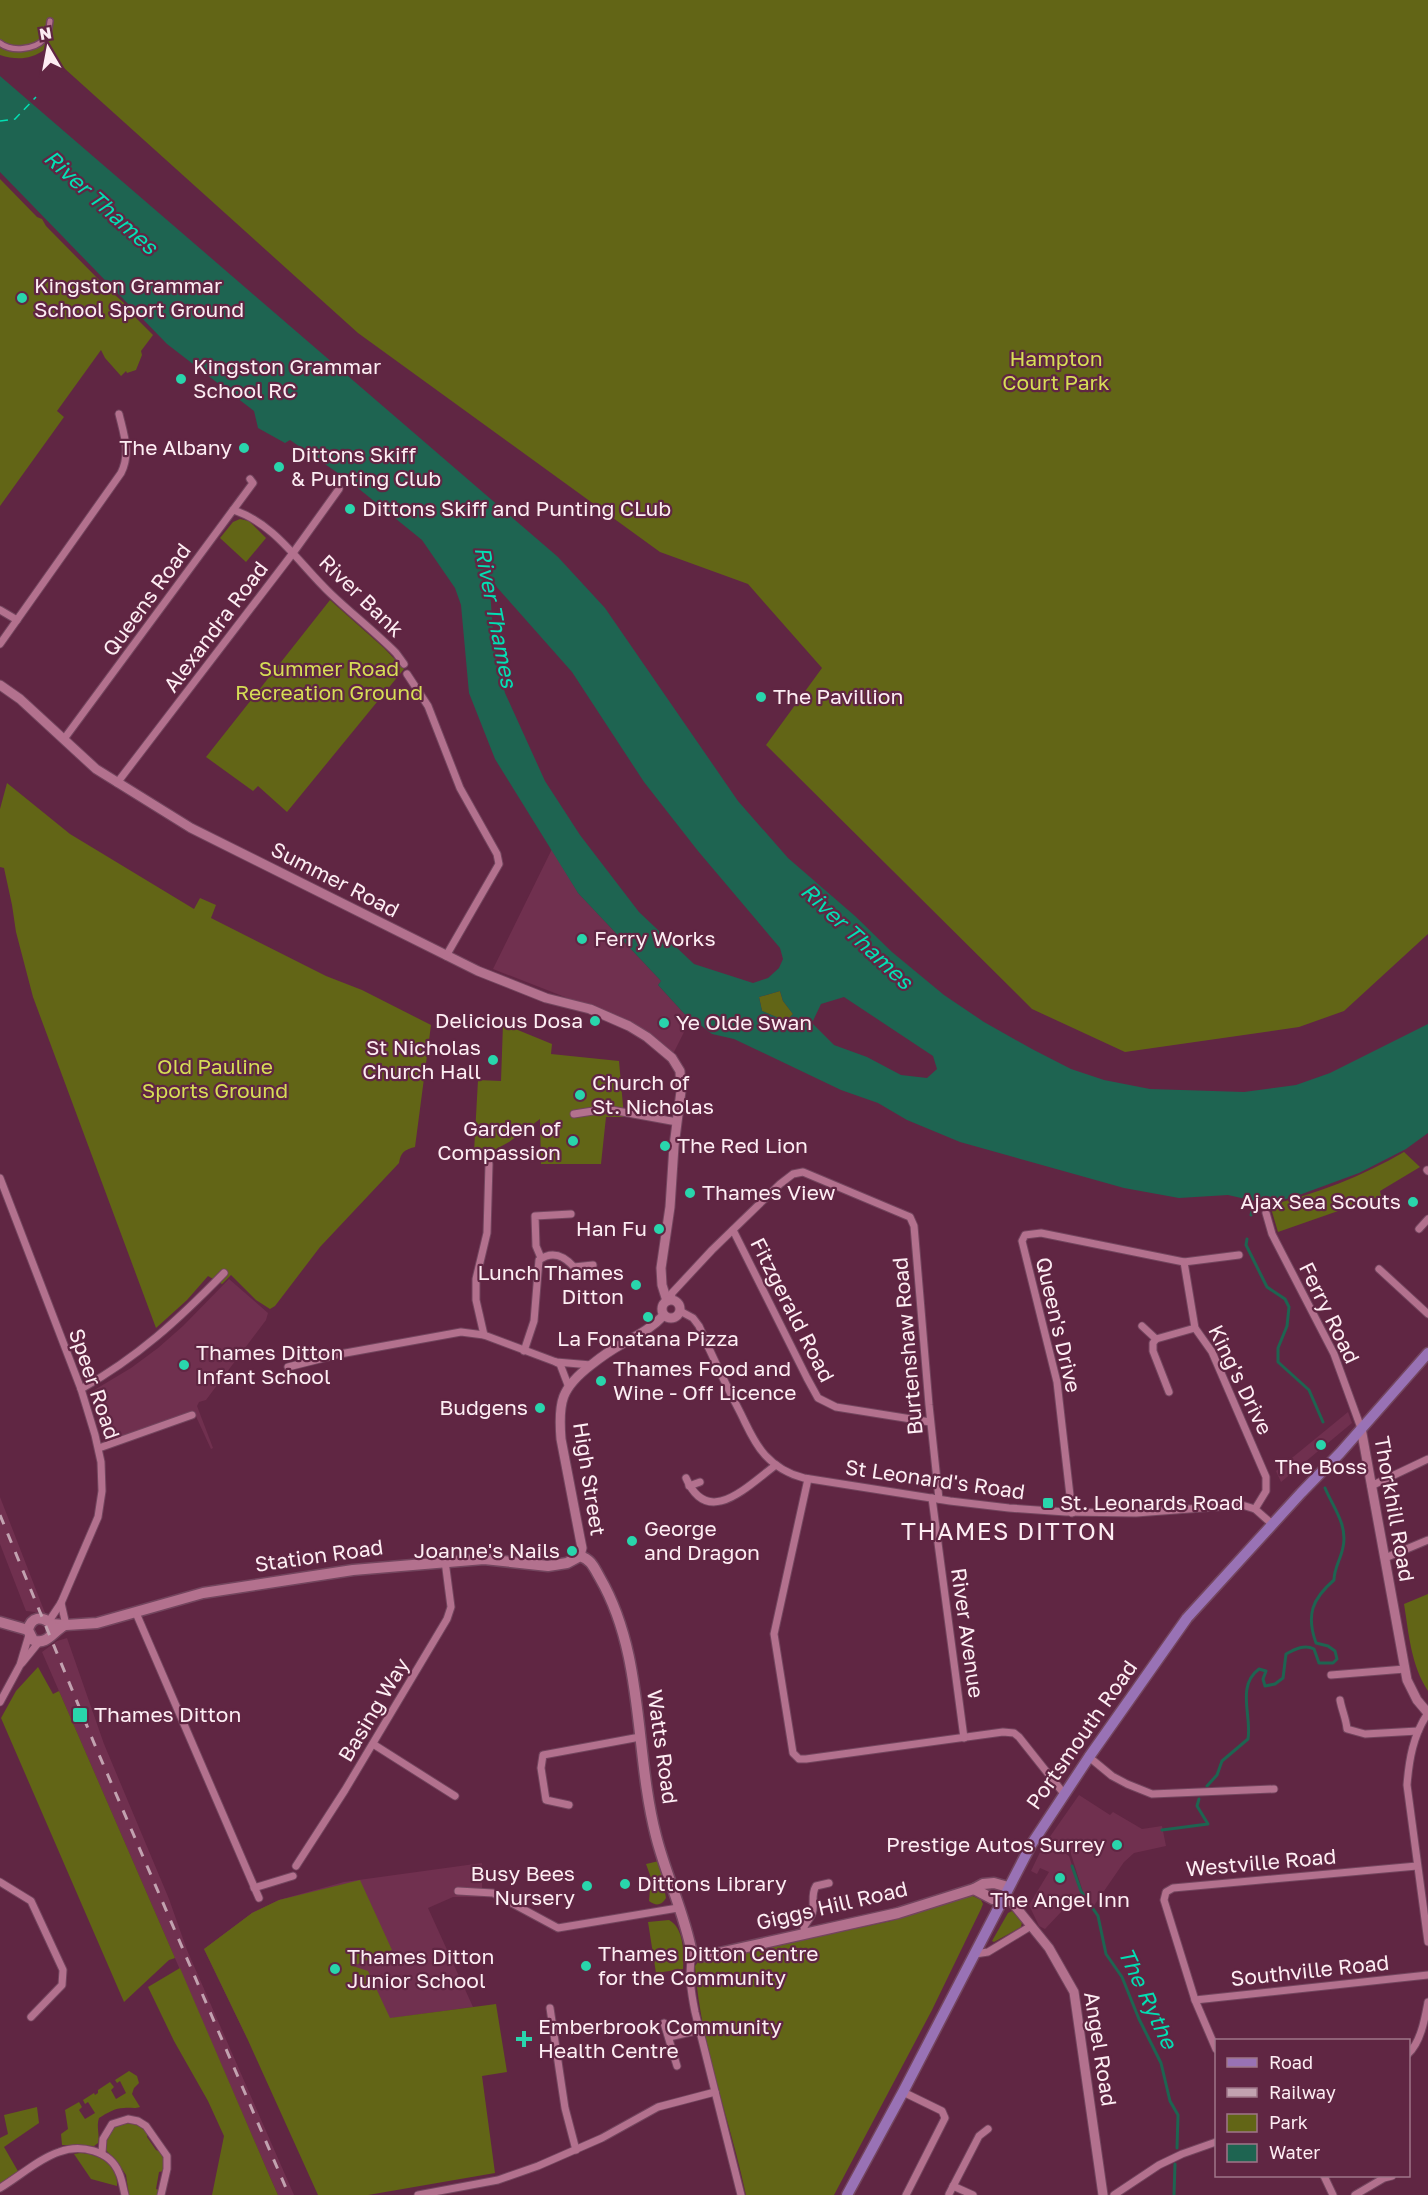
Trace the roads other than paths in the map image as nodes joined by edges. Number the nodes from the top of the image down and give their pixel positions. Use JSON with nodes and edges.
{"nodes":[{"id":1,"x":50,"y":21,"type":"dead end"},
{"id":2,"x":0,"y":43,"type":"edge"},
{"id":3,"x":119,"y":414,"type":"dead end"},
{"id":4,"x":250,"y":479,"type":"dead end"},
{"id":5,"x":339,"y":489,"type":"dead end"},
{"id":6,"x":233,"y":510,"type":"junction"},
{"id":7,"x":293,"y":553,"type":"junction"},
{"id":8,"x":0,"y":610,"type":"edge"},
{"id":9,"x":17,"y":620,"type":"junction"},
{"id":10,"x":0,"y":645,"type":"edge"},
{"id":11,"x":404,"y":664,"type":"dead end"},
{"id":12,"x":407,"y":674,"type":"dead end"},
{"id":13,"x":0,"y":685,"type":"edge"},
{"id":14,"x":64,"y":739,"type":"junction"},
{"id":15,"x":117,"y":783,"type":"junction"},
{"id":16,"x":446,"y":956,"type":"junction"},
{"id":17,"x":574,"y":1114,"type":"dead end"},
{"id":18,"x":677,"y":1122,"type":"junction"},
{"id":19,"x":489,"y":1164,"type":"dead end"},
{"id":20,"x":0,"y":1178,"type":"edge"},
{"id":21,"x":1266,"y":1213,"type":"dead end"},
{"id":22,"x":571,"y":1214,"type":"dead end"},
{"id":23,"x":1428,"y":1218,"type":"edge"},
{"id":24,"x":1419,"y":1228,"type":"dead end"},
{"id":25,"x":733,"y":1230,"type":"junction"},
{"id":26,"x":1239,"y":1255,"type":"dead end"},
{"id":27,"x":541,"y":1258,"type":"junction"},
{"id":28,"x":1184,"y":1262,"type":"junction"},
{"id":29,"x":593,"y":1265,"type":"dead end"},
{"id":30,"x":1379,"y":1269,"type":"dead end"},
{"id":31,"x":224,"y":1273,"type":"dead end"},
{"id":32,"x":669,"y":1300,"type":"junction"},
{"id":33,"x":680,"y":1311,"type":"junction"},
{"id":34,"x":1428,"y":1314,"type":"edge"},
{"id":35,"x":664,"y":1315,"type":"junction"},
{"id":36,"x":1142,"y":1326,"type":"dead end"},
{"id":37,"x":1195,"y":1328,"type":"junction"},
{"id":38,"x":484,"y":1335,"type":"junction"},
{"id":39,"x":1156,"y":1340,"type":"junction"},
{"id":40,"x":524,"y":1351,"type":"junction"},
{"id":41,"x":1428,"y":1353,"type":"edge"},
{"id":42,"x":556,"y":1362,"type":"junction"},
{"id":43,"x":591,"y":1365,"type":"junction"},
{"id":44,"x":288,"y":1367,"type":"dead end"},
{"id":45,"x":568,"y":1385,"type":"junction"},
{"id":46,"x":81,"y":1389,"type":"junction"},
{"id":47,"x":1169,"y":1392,"type":"dead end"},
{"id":48,"x":192,"y":1415,"type":"dead end"},
{"id":49,"x":183,"y":1419,"type":"junction"},
{"id":50,"x":930,"y":1422,"type":"junction"},
{"id":51,"x":186,"y":1427,"type":"dead end"},
{"id":52,"x":1361,"y":1428,"type":"junction"},
{"id":53,"x":99,"y":1448,"type":"junction"},
{"id":54,"x":1428,"y":1459,"type":"edge"},
{"id":55,"x":776,"y":1466,"type":"junction"},
{"id":56,"x":686,"y":1478,"type":"dead end"},
{"id":57,"x":808,"y":1479,"type":"junction"},
{"id":58,"x":700,"y":1482,"type":"dead end"},
{"id":59,"x":689,"y":1486,"type":"junction"},
{"id":60,"x":1371,"y":1486,"type":"junction"},
{"id":61,"x":936,"y":1499,"type":"junction"},
{"id":62,"x":1255,"y":1509,"type":"junction"},
{"id":63,"x":1072,"y":1513,"type":"junction"},
{"id":64,"x":1272,"y":1524,"type":"junction"},
{"id":65,"x":1428,"y":1540,"type":"edge"},
{"id":66,"x":580,"y":1556,"type":"junction"},
{"id":67,"x":1385,"y":1558,"type":"junction"},
{"id":68,"x":445,"y":1561,"type":"junction"},
{"id":69,"x":61,"y":1603,"type":"junction"},
{"id":70,"x":136,"y":1612,"type":"junction"},
{"id":71,"x":0,"y":1622,"type":"edge"},
{"id":72,"x":66,"y":1625,"type":"junction"},
{"id":73,"x":51,"y":1626,"type":"junction"},
{"id":74,"x":29,"y":1632,"type":"junction"},
{"id":75,"x":39,"y":1642,"type":"junction"},
{"id":76,"x":20,"y":1665,"type":"junction"},
{"id":77,"x":1405,"y":1669,"type":"junction"},
{"id":78,"x":1331,"y":1675,"type":"dead end"},
{"id":79,"x":1340,"y":1700,"type":"dead end"},
{"id":80,"x":0,"y":1702,"type":"edge"},
{"id":81,"x":1428,"y":1713,"type":"edge"},
{"id":82,"x":1418,"y":1731,"type":"junction"},
{"id":83,"x":640,"y":1737,"type":"junction"},
{"id":84,"x":964,"y":1738,"type":"junction"},
{"id":85,"x":373,"y":1744,"type":"junction"},
{"id":86,"x":1089,"y":1757,"type":"junction"},
{"id":87,"x":1274,"y":1790,"type":"dead end"},
{"id":88,"x":1065,"y":1795,"type":"junction"},
{"id":89,"x":455,"y":1796,"type":"dead end"},
{"id":90,"x":569,"y":1805,"type":"dead end"},
{"id":91,"x":296,"y":1866,"type":"dead end"},
{"id":92,"x":1418,"y":1866,"type":"junction"},
{"id":93,"x":293,"y":1876,"type":"dead end"},
{"id":94,"x":0,"y":1882,"type":"edge"},
{"id":95,"x":829,"y":1883,"type":"dead end"},
{"id":96,"x":254,"y":1888,"type":"junction"},
{"id":97,"x":974,"y":1889,"type":"junction"},
{"id":98,"x":458,"y":1891,"type":"dead end"},
{"id":99,"x":1006,"y":1892,"type":"junction"},
{"id":100,"x":259,"y":1898,"type":"dead end"},
{"id":101,"x":678,"y":1908,"type":"junction"},
{"id":102,"x":1031,"y":1926,"type":"junction"},
{"id":103,"x":805,"y":1934,"type":"junction"},
{"id":104,"x":1428,"y":1942,"type":"edge"},
{"id":105,"x":692,"y":1954,"type":"junction"},
{"id":106,"x":975,"y":1954,"type":"junction"},
{"id":107,"x":1428,"y":1975,"type":"edge"},
{"id":108,"x":1195,"y":2000,"type":"junction"},
{"id":109,"x":1428,"y":2002,"type":"edge"},
{"id":110,"x":550,"y":2008,"type":"dead end"},
{"id":111,"x":31,"y":2017,"type":"dead end"},
{"id":112,"x":664,"y":2023,"type":"dead end"},
{"id":113,"x":700,"y":2030,"type":"junction"},
{"id":114,"x":669,"y":2037,"type":"junction"},
{"id":115,"x":1215,"y":2047,"type":"edge"},
{"id":116,"x":1410,"y":2052,"type":"edge"},
{"id":117,"x":677,"y":2066,"type":"dead end"},
{"id":118,"x":715,"y":2092,"type":"junction"},
{"id":119,"x":903,"y":2092,"type":"junction"},
{"id":120,"x":988,"y":2129,"type":"dead end"},
{"id":121,"x":1215,"y":2142,"type":"edge"},
{"id":122,"x":576,"y":2150,"type":"junction"},
{"id":123,"x":102,"y":2153,"type":"junction"},
{"id":124,"x":1325,"y":2177,"type":"edge"},
{"id":125,"x":1387,"y":2177,"type":"edge"},
{"id":126,"x":953,"y":2186,"type":"junction"},
{"id":127,"x":0,"y":2188,"type":"edge"},
{"id":128,"x":460,"y":2191,"type":"edge"},
{"id":129,"x":849,"y":2194,"type":"edge"},
{"id":130,"x":949,"y":2194,"type":"edge"},
{"id":131,"x":125,"y":2195,"type":"edge"},
{"id":132,"x":161,"y":2195,"type":"edge"},
{"id":133,"x":418,"y":2195,"type":"edge"},
{"id":134,"x":741,"y":2195,"type":"edge"},
{"id":135,"x":906,"y":2195,"type":"edge"},
{"id":136,"x":973,"y":2195,"type":"edge"},
{"id":137,"x":1103,"y":2195,"type":"edge"},
{"id":138,"x":1114,"y":2195,"type":"edge"},
{"id":139,"x":1332,"y":2195,"type":"edge"},
{"id":140,"x":1355,"y":2195,"type":"edge"}],
"edges":[{"from":1,"to":2,"type":"street"},
{"from":3,"to":9,"type":"street"},
{"from":4,"to":6,"type":"street","name":"Queens Road"},
{"from":5,"to":7,"type":"street","name":"Alexandra Road"},
{"from":6,"to":7,"type":"street","name":"River Bank"},
{"from":6,"to":14,"type":"street","name":"Queens Road"},
{"from":7,"to":11,"type":"street","name":"River Bank"},
{"from":7,"to":15,"type":"street","name":"Alexandra Road"},
{"from":8,"to":9,"type":"street"},
{"from":9,"to":10,"type":"street"},
{"from":12,"to":16,"type":"street"},
{"from":13,"to":14,"type":"street","name":"Summer Road"},
{"from":14,"to":15,"type":"street","name":"Summer Road"},
{"from":15,"to":16,"type":"street","name":"Summer Road"},
{"from":16,"to":18,"type":"street","name":"Summer Road"},
{"from":17,"to":18,"type":"street"},
{"from":18,"to":32,"type":"street"},
{"from":19,"to":38,"type":"street"},
{"from":20,"to":46,"type":"street","name":"Speer Road"},
{"from":21,"to":52,"type":"street","name":"Ferry Road"},
{"from":22,"to":27,"type":"street"},
{"from":23,"to":24,"type":"street"},
{"from":25,"to":32,"type":"street"},
{"from":25,"to":50,"type":"street","name":"Fitzgerald Road"},
{"from":25,"to":50,"type":"street","name":"Burtenshaw Road"},
{"from":26,"to":28,"type":"street"},
{"from":27,"to":29,"type":"street"},
{"from":27,"to":40,"type":"street"},
{"from":28,"to":37,"type":"street","name":"King's Drive"},
{"from":28,"to":63,"type":"street","name":"Queen's Drive"},
{"from":30,"to":34,"type":"street"},
{"from":31,"to":46,"type":"street"},
{"from":32,"to":33,"type":"street"},
{"from":32,"to":35,"type":"street"},
{"from":33,"to":35,"type":"street"},
{"from":33,"to":55,"type":"street","name":"St Leonard's Road"},
{"from":35,"to":43,"type":"street"},
{"from":36,"to":39,"type":"street"},
{"from":37,"to":39,"type":"street"},
{"from":37,"to":62,"type":"street","name":"King's Drive"},
{"from":38,"to":40,"type":"street"},
{"from":38,"to":44,"type":"street"},
{"from":39,"to":47,"type":"street"},
{"from":40,"to":42,"type":"street"},
{"from":41,"to":52,"type":"main road","name":"Portsmouth Road"},
{"from":42,"to":43,"type":"street"},
{"from":42,"to":45,"type":"street"},
{"from":43,"to":45,"type":"street"},
{"from":45,"to":66,"type":"street","name":"High Street"},
{"from":46,"to":53,"type":"street","name":"Speer Road"},
{"from":48,"to":49,"type":"street"},
{"from":49,"to":51,"type":"street"},
{"from":49,"to":53,"type":"street"},
{"from":50,"to":61,"type":"street","name":"Burtenshaw Road"},
{"from":52,"to":60,"type":"street","name":"Thorkhill Road"},
{"from":52,"to":64,"type":"main road","name":"Portsmouth Road"},
{"from":53,"to":69,"type":"street","name":"Speer Road"},
{"from":54,"to":60,"type":"street"},
{"from":55,"to":57,"type":"street","name":"St Leonard's Road"},
{"from":55,"to":59,"type":"street"},
{"from":56,"to":59,"type":"street"},
{"from":57,"to":61,"type":"street","name":"St Leonard's Road"},
{"from":57,"to":84,"type":"street"},
{"from":58,"to":59,"type":"street"},
{"from":60,"to":67,"type":"street","name":"Thorkhill Road"},
{"from":61,"to":63,"type":"street","name":"St Leonard's Road"},
{"from":61,"to":84,"type":"street","name":"River Avenue"},
{"from":62,"to":63,"type":"street","name":"St Leonard's Road"},
{"from":62,"to":64,"type":"street"},
{"from":64,"to":86,"type":"main road","name":"Portsmouth Road"},
{"from":65,"to":67,"type":"street"},
{"from":66,"to":68,"type":"main road","name":"Station Road"},
{"from":66,"to":83,"type":"main road","name":"Watts Road"},
{"from":67,"to":77,"type":"street","name":"Thorkhill Road"},
{"from":68,"to":70,"type":"main road","name":"Station Road"},
{"from":68,"to":85,"type":"street","name":"Basing Way"},
{"from":69,"to":72,"type":"street"},
{"from":69,"to":73,"type":"street","name":"Speer Road"},
{"from":70,"to":72,"type":"main road","name":"Station Road"},
{"from":70,"to":96,"type":"street"},
{"from":71,"to":74,"type":"main road"},
{"from":72,"to":73,"type":"main road","name":"Station Road"},
{"from":73,"to":74,"type":"main road"},
{"from":73,"to":75,"type":"main road"},
{"from":74,"to":75,"type":"main road"},
{"from":74,"to":76,"type":"street"},
{"from":75,"to":76,"type":"street"},
{"from":76,"to":80,"type":"street"},
{"from":77,"to":78,"type":"street"},
{"from":77,"to":81,"type":"street","name":"Thorkhill Road"},
{"from":79,"to":82,"type":"street"},
{"from":81,"to":82,"type":"street","name":"Thorkhill Road"},
{"from":82,"to":92,"type":"street","name":"Thorkhill Road"},
{"from":83,"to":90,"type":"street"},
{"from":83,"to":101,"type":"main road","name":"Watts Road"},
{"from":84,"to":88,"type":"street"},
{"from":85,"to":89,"type":"street"},
{"from":85,"to":91,"type":"street","name":"Basing Way"},
{"from":86,"to":87,"type":"street"},
{"from":86,"to":88,"type":"main road","name":"Portsmouth Road"},
{"from":88,"to":99,"type":"main road","name":"Portsmouth Road"},
{"from":92,"to":104,"type":"street","name":"Thorkhill Road"},
{"from":92,"to":108,"type":"street","name":"Westville Road"},
{"from":93,"to":96,"type":"street"},
{"from":94,"to":111,"type":"street"},
{"from":95,"to":103,"type":"street"},
{"from":96,"to":100,"type":"street"},
{"from":97,"to":99,"type":"main road"},
{"from":97,"to":99,"type":"main road","name":"Giggs Hill Road"},
{"from":97,"to":103,"type":"main road","name":"Giggs Hill Road"},
{"from":98,"to":101,"type":"street"},
{"from":99,"to":102,"type":"street","name":"Angel Road"},
{"from":99,"to":106,"type":"main road","name":"Portsmouth Road"},
{"from":101,"to":105,"type":"main road","name":"Watts Road"},
{"from":102,"to":106,"type":"street"},
{"from":102,"to":137,"type":"street","name":"Angel Road"},
{"from":103,"to":105,"type":"main road","name":"Giggs Hill Road"},
{"from":105,"to":113,"type":"street"},
{"from":106,"to":119,"type":"main road","name":"Portsmouth Road"},
{"from":107,"to":108,"type":"street","name":"Southville Road"},
{"from":108,"to":115,"type":"street","name":"Westville Road"},
{"from":109,"to":116,"type":"street"},
{"from":110,"to":122,"type":"street"},
{"from":112,"to":114,"type":"street"},
{"from":113,"to":114,"type":"street"},
{"from":113,"to":118,"type":"street"},
{"from":114,"to":117,"type":"street"},
{"from":118,"to":122,"type":"street"},
{"from":118,"to":134,"type":"street"},
{"from":119,"to":129,"type":"main road","name":"Portsmouth Road"},
{"from":119,"to":135,"type":"street"},
{"from":120,"to":126,"type":"street"},
{"from":121,"to":138,"type":"street"},
{"from":122,"to":128,"type":"street"},
{"from":123,"to":127,"type":"street"},
{"from":123,"to":131,"type":"street"},
{"from":123,"to":132,"type":"street"},
{"from":124,"to":139,"type":"street"},
{"from":125,"to":140,"type":"street"},
{"from":126,"to":130,"type":"street"},
{"from":126,"to":136,"type":"street"},
{"from":128,"to":133,"type":"street"}]}
